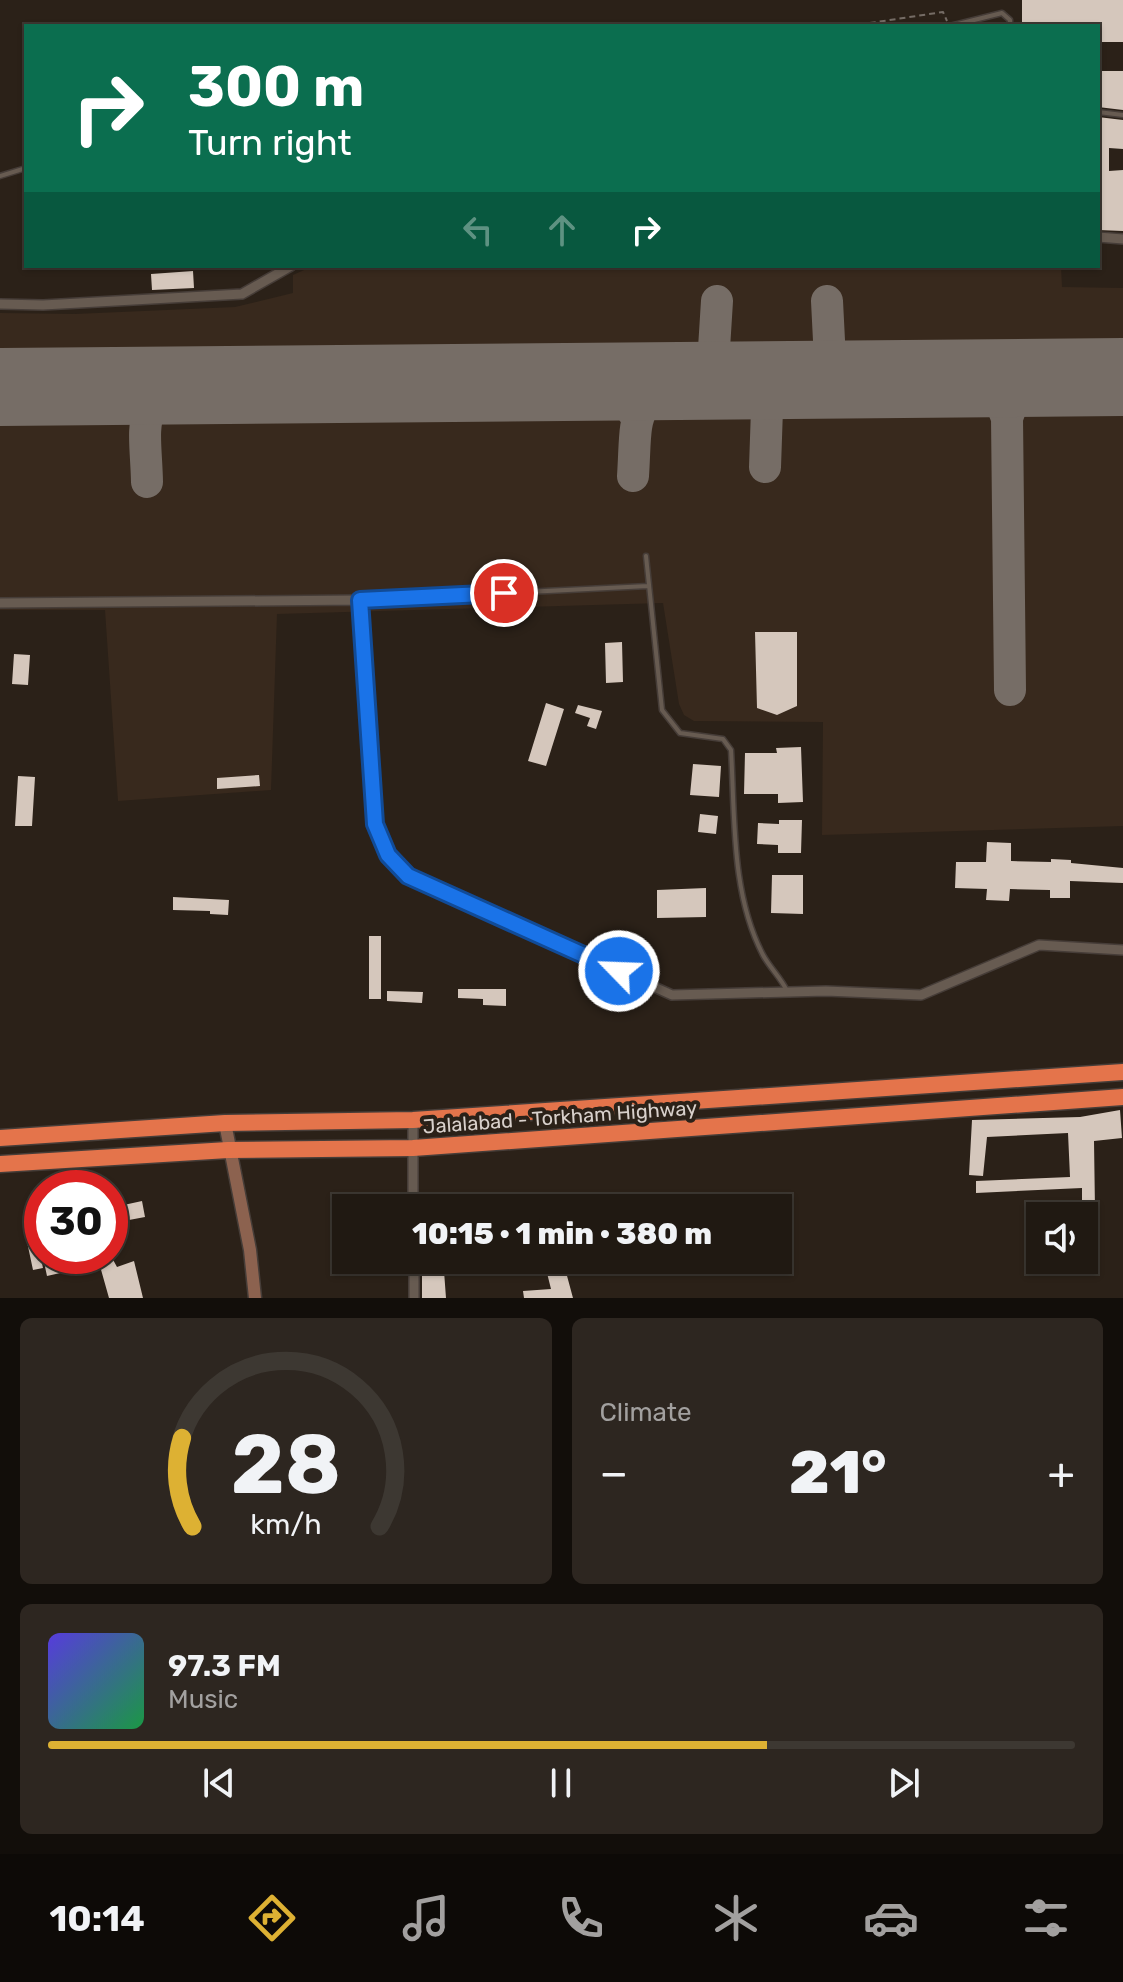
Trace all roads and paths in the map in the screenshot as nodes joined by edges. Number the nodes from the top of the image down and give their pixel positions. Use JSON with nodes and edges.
{"nodes":[{"id":1,"x":863,"y":24,"type":"edge"},
{"id":2,"x":948,"y":24,"type":"edge"},
{"id":3,"x":957,"y":24,"type":"edge"},
{"id":4,"x":1010,"y":24,"type":"edge"},
{"id":5,"x":1100,"y":112,"type":"edge"},
{"id":6,"x":1123,"y":115,"type":"edge"},
{"id":7,"x":24,"y":169,"type":"edge"},
{"id":8,"x":0,"y":176,"type":"edge"},
{"id":9,"x":1100,"y":237,"type":"edge"},
{"id":10,"x":1123,"y":239,"type":"edge"},
{"id":11,"x":288,"y":268,"type":"edge"},
{"id":12,"x":0,"y":304,"type":"edge"},
{"id":13,"x":646,"y":556,"type":"dead end"},
{"id":14,"x":648,"y":586,"type":"junction"},
{"id":15,"x":360,"y":600,"type":"junction"},
{"id":16,"x":0,"y":603,"type":"edge"},
{"id":17,"x":1123,"y":950,"type":"edge"},
{"id":18,"x":788,"y":992,"type":"junction"},
{"id":19,"x":1123,"y":1072,"type":"edge"},
{"id":20,"x":1123,"y":1097,"type":"edge"},
{"id":21,"x":413,"y":1120,"type":"junction"},
{"id":22,"x":225,"y":1123,"type":"junction"},
{"id":23,"x":0,"y":1138,"type":"edge"},
{"id":24,"x":413,"y":1148,"type":"junction"},
{"id":25,"x":228,"y":1150,"type":"junction"},
{"id":26,"x":0,"y":1164,"type":"edge"},
{"id":27,"x":413,"y":1194,"type":"edge"},
{"id":28,"x":414,"y":1274,"type":"edge"},
{"id":29,"x":255,"y":1298,"type":"edge"},
{"id":30,"x":414,"y":1298,"type":"edge"}],
"edges":[{"from":1,"to":2,"type":"path"},
{"from":3,"to":4,"type":"lane"},
{"from":5,"to":6,"type":"lane"},
{"from":7,"to":8,"type":"lane"},
{"from":9,"to":10,"type":"street"},
{"from":11,"to":12,"type":"street"},
{"from":13,"to":14,"type":"lane"},
{"from":14,"to":15,"type":"lane"},
{"from":14,"to":18,"type":"lane"},
{"from":15,"to":16,"type":"street"},
{"from":15,"to":18,"type":"street"},
{"from":17,"to":18,"type":"street"},
{"from":19,"to":21,"type":"highway","name":"Jalalabad - Torkham Highway"},
{"from":20,"to":24,"type":"highway","name":"Jalalabad - Torkham Highway"},
{"from":21,"to":22,"type":"highway","name":"Jalalabad - Torkham Highway"},
{"from":21,"to":24,"type":"street"},
{"from":22,"to":23,"type":"highway","name":"Jalalabad - Torkham Highway"},
{"from":22,"to":25,"type":"street"},
{"from":24,"to":25,"type":"highway","name":"Jalalabad - Torkham Highway"},
{"from":24,"to":27,"type":"street"},
{"from":25,"to":26,"type":"highway","name":"Jalalabad - Torkham Highway"},
{"from":25,"to":29,"type":"street"},
{"from":28,"to":30,"type":"street"}]}
